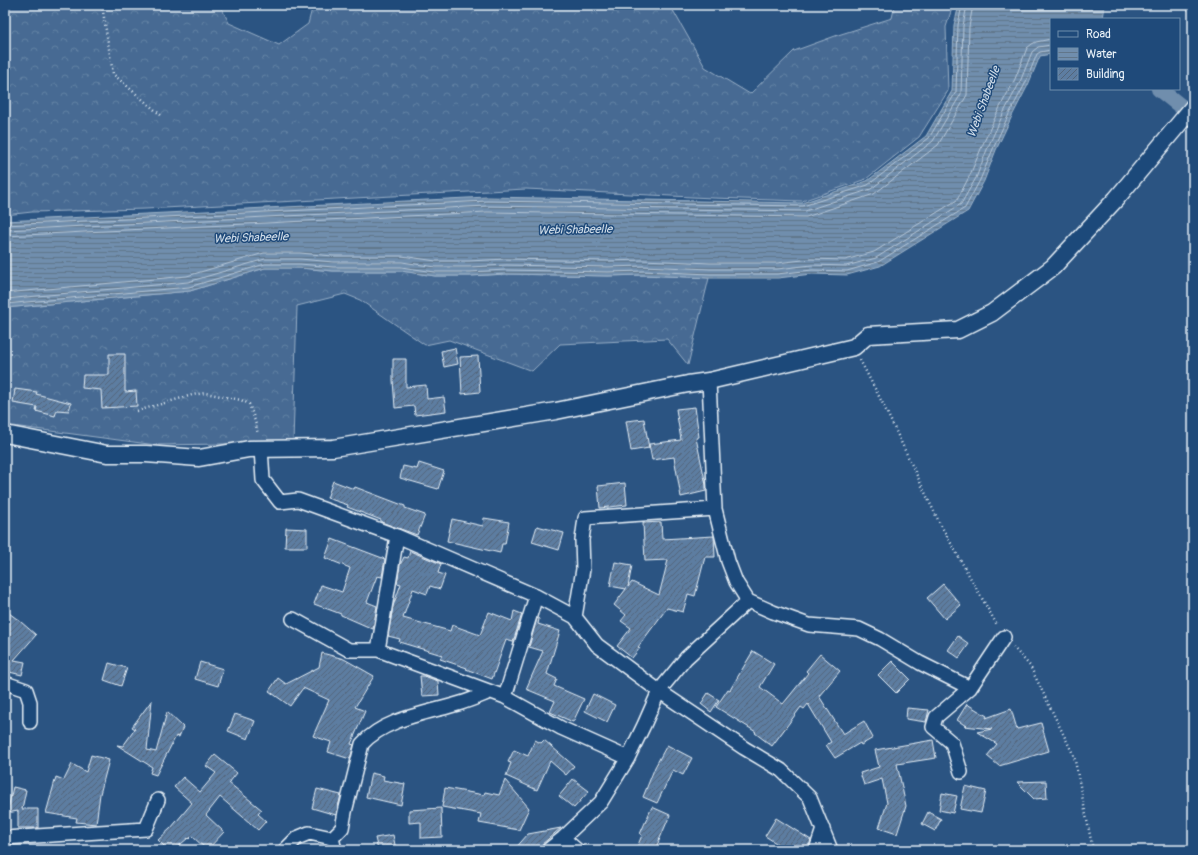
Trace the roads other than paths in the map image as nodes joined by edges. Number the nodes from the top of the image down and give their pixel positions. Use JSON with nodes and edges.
{"nodes":[{"id":1,"x":1188,"y":113,"type":"edge"},
{"id":2,"x":710,"y":381,"type":"junction"},
{"id":3,"x":5,"y":434,"type":"edge"},
{"id":4,"x":261,"y":448,"type":"junction"},
{"id":5,"x":715,"y":509,"type":"junction"},
{"id":6,"x":397,"y":536,"type":"junction"},
{"id":7,"x":536,"y":596,"type":"junction"},
{"id":8,"x":748,"y":601,"type":"junction"},
{"id":9,"x":575,"y":616,"type":"junction"},
{"id":10,"x":293,"y":619,"type":"dead end"},
{"id":11,"x":1004,"y":637,"type":"road end"},
{"id":12,"x":378,"y":650,"type":"junction"},
{"id":13,"x":5,"y":683,"type":"edge"},
{"id":14,"x":970,"y":688,"type":"junction"},
{"id":15,"x":659,"y":691,"type":"junction"},
{"id":16,"x":490,"y":692,"type":"junction"},
{"id":17,"x":505,"y":697,"type":"junction"},
{"id":18,"x":30,"y":722,"type":"dead end"},
{"id":19,"x":628,"y":758,"type":"junction"},
{"id":20,"x":961,"y":772,"type":"dead end"},
{"id":21,"x":158,"y":800,"type":"dead end"},
{"id":22,"x":823,"y":829,"type":"junction"},
{"id":23,"x":5,"y":838,"type":"edge"},
{"id":24,"x":563,"y":838,"type":"junction"},
{"id":25,"x":333,"y":844,"type":"edge"},
{"id":26,"x":284,"y":850,"type":"edge"},
{"id":27,"x":548,"y":850,"type":"edge"},
{"id":28,"x":577,"y":850,"type":"edge"},
{"id":29,"x":816,"y":850,"type":"edge"},
{"id":30,"x":831,"y":850,"type":"edge"}],
"edges":[{"from":1,"to":2,"type":"street"},
{"from":2,"to":4,"type":"street"},
{"from":2,"to":5,"type":"street"},
{"from":3,"to":4,"type":"street"},
{"from":4,"to":6,"type":"street"},
{"from":5,"to":8,"type":"street"},
{"from":5,"to":9,"type":"street"},
{"from":6,"to":7,"type":"street"},
{"from":6,"to":12,"type":"street"},
{"from":7,"to":9,"type":"street"},
{"from":7,"to":17,"type":"street"},
{"from":8,"to":14,"type":"street"},
{"from":8,"to":15,"type":"street"},
{"from":9,"to":15,"type":"street"},
{"from":10,"to":12,"type":"street"},
{"from":11,"to":14,"type":"street"},
{"from":12,"to":16,"type":"street"},
{"from":13,"to":18,"type":"street"},
{"from":14,"to":20,"type":"street"},
{"from":15,"to":19,"type":"street"},
{"from":15,"to":22,"type":"street"},
{"from":16,"to":17,"type":"street"},
{"from":16,"to":25,"type":"street"},
{"from":17,"to":19,"type":"street"},
{"from":19,"to":24,"type":"street"},
{"from":21,"to":23,"type":"street"},
{"from":22,"to":29,"type":"street"},
{"from":22,"to":30,"type":"street"},
{"from":24,"to":27,"type":"street"},
{"from":24,"to":28,"type":"street"},
{"from":25,"to":26,"type":"street"}]}
